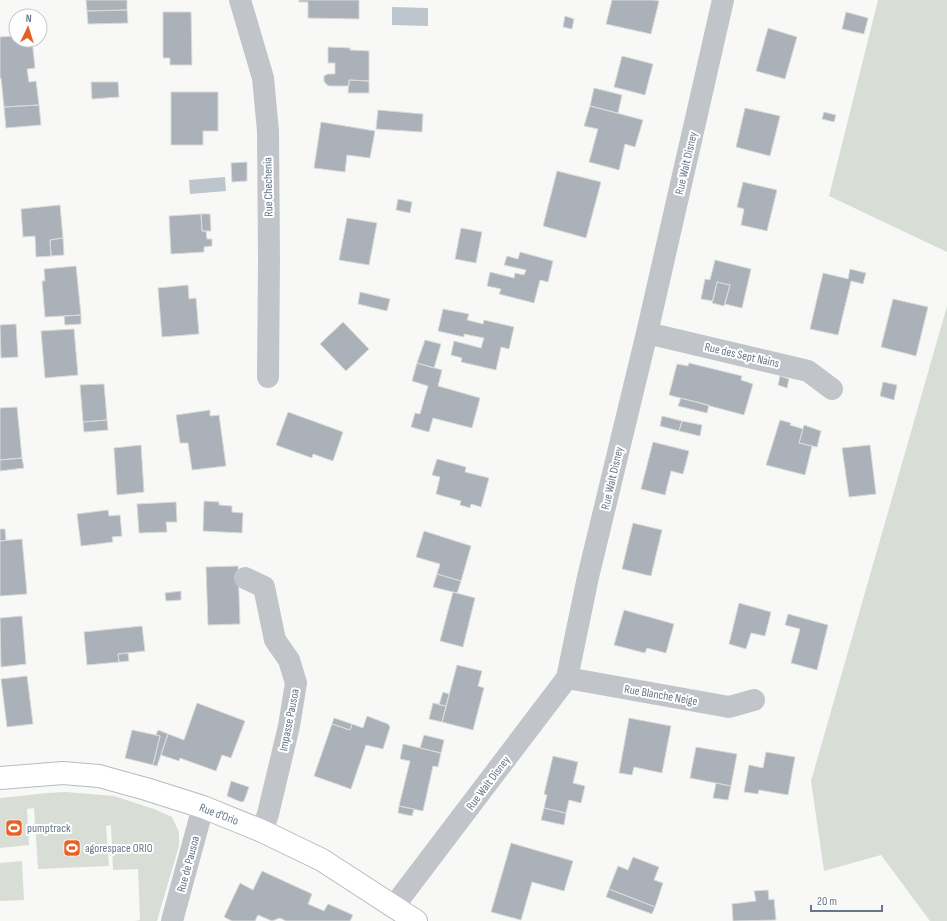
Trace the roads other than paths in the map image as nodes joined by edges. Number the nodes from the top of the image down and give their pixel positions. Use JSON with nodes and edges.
{"nodes":[{"id":1,"x":240,"y":0,"type":"edge"},
{"id":2,"x":722,"y":0,"type":"edge"},
{"id":3,"x":647,"y":333,"type":"junction"},
{"id":4,"x":268,"y":377,"type":"dead end"},
{"id":5,"x":832,"y":389,"type":"dead end"},
{"id":6,"x":245,"y":578,"type":"dead end"},
{"id":7,"x":567,"y":678,"type":"junction"},
{"id":8,"x":754,"y":700,"type":"dead end"},
{"id":9,"x":0,"y":778,"type":"edge"},
{"id":10,"x":203,"y":807,"type":"junction"},
{"id":11,"x":262,"y":831,"type":"junction"},
{"id":12,"x":394,"y":906,"type":"junction"},
{"id":13,"x":172,"y":921,"type":"edge"},
{"id":14,"x":416,"y":921,"type":"edge"}],
"edges":[{"from":1,"to":4,"type":"street","name":"Rue Chechenia"},
{"from":2,"to":3,"type":"street","name":"Rue Walt Disney"},
{"from":3,"to":5,"type":"street","name":"Rue des Sept Nains"},
{"from":3,"to":7,"type":"street","name":"Rue Walt Disney"},
{"from":6,"to":11,"type":"street","name":"Impasse Pausoa"},
{"from":7,"to":8,"type":"street","name":"Rue Blanche Neige"},
{"from":7,"to":12,"type":"street","name":"Rue Walt Disney"},
{"from":9,"to":10,"type":"street","name":"Rue d'Orio"},
{"from":10,"to":11,"type":"street","name":"Rue d'Orio"},
{"from":10,"to":13,"type":"street","name":"Rue de Pausoa"},
{"from":11,"to":12,"type":"street","name":"Rue d'Orio"},
{"from":12,"to":14,"type":"street","name":"Rue d'Orio"}]}
